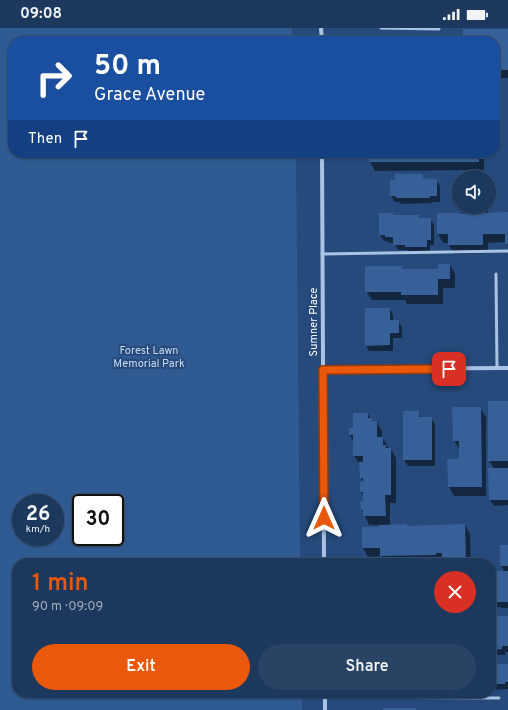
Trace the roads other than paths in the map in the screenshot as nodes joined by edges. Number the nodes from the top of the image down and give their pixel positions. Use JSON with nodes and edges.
{"nodes":[{"id":1,"x":381,"y":28,"type":"edge"},
{"id":2,"x":439,"y":29,"type":"edge"},
{"id":3,"x":322,"y":158,"type":"edge"},
{"id":4,"x":508,"y":251,"type":"edge"},
{"id":5,"x":322,"y":254,"type":"junction"},
{"id":6,"x":496,"y":274,"type":"dead end"},
{"id":7,"x":497,"y":368,"type":"junction"},
{"id":8,"x":508,"y":368,"type":"edge"},
{"id":9,"x":323,"y":370,"type":"junction"},
{"id":10,"x":324,"y":558,"type":"edge"},
{"id":11,"x":325,"y":698,"type":"edge"},
{"id":12,"x":496,"y":698,"type":"edge"},
{"id":13,"x":499,"y":698,"type":"dead end"},
{"id":14,"x":325,"y":710,"type":"edge"}],
"edges":[{"from":1,"to":2,"type":"lane"},
{"from":3,"to":5,"type":"street","name":"Sumner Place"},
{"from":4,"to":5,"type":"lane"},
{"from":5,"to":9,"type":"street","name":"Sumner Place"},
{"from":6,"to":7,"type":"lane"},
{"from":7,"to":8,"type":"street"},
{"from":7,"to":9,"type":"street"},
{"from":9,"to":10,"type":"street","name":"Sumner Place"},
{"from":11,"to":14,"type":"street"},
{"from":12,"to":13,"type":"lane"}]}
